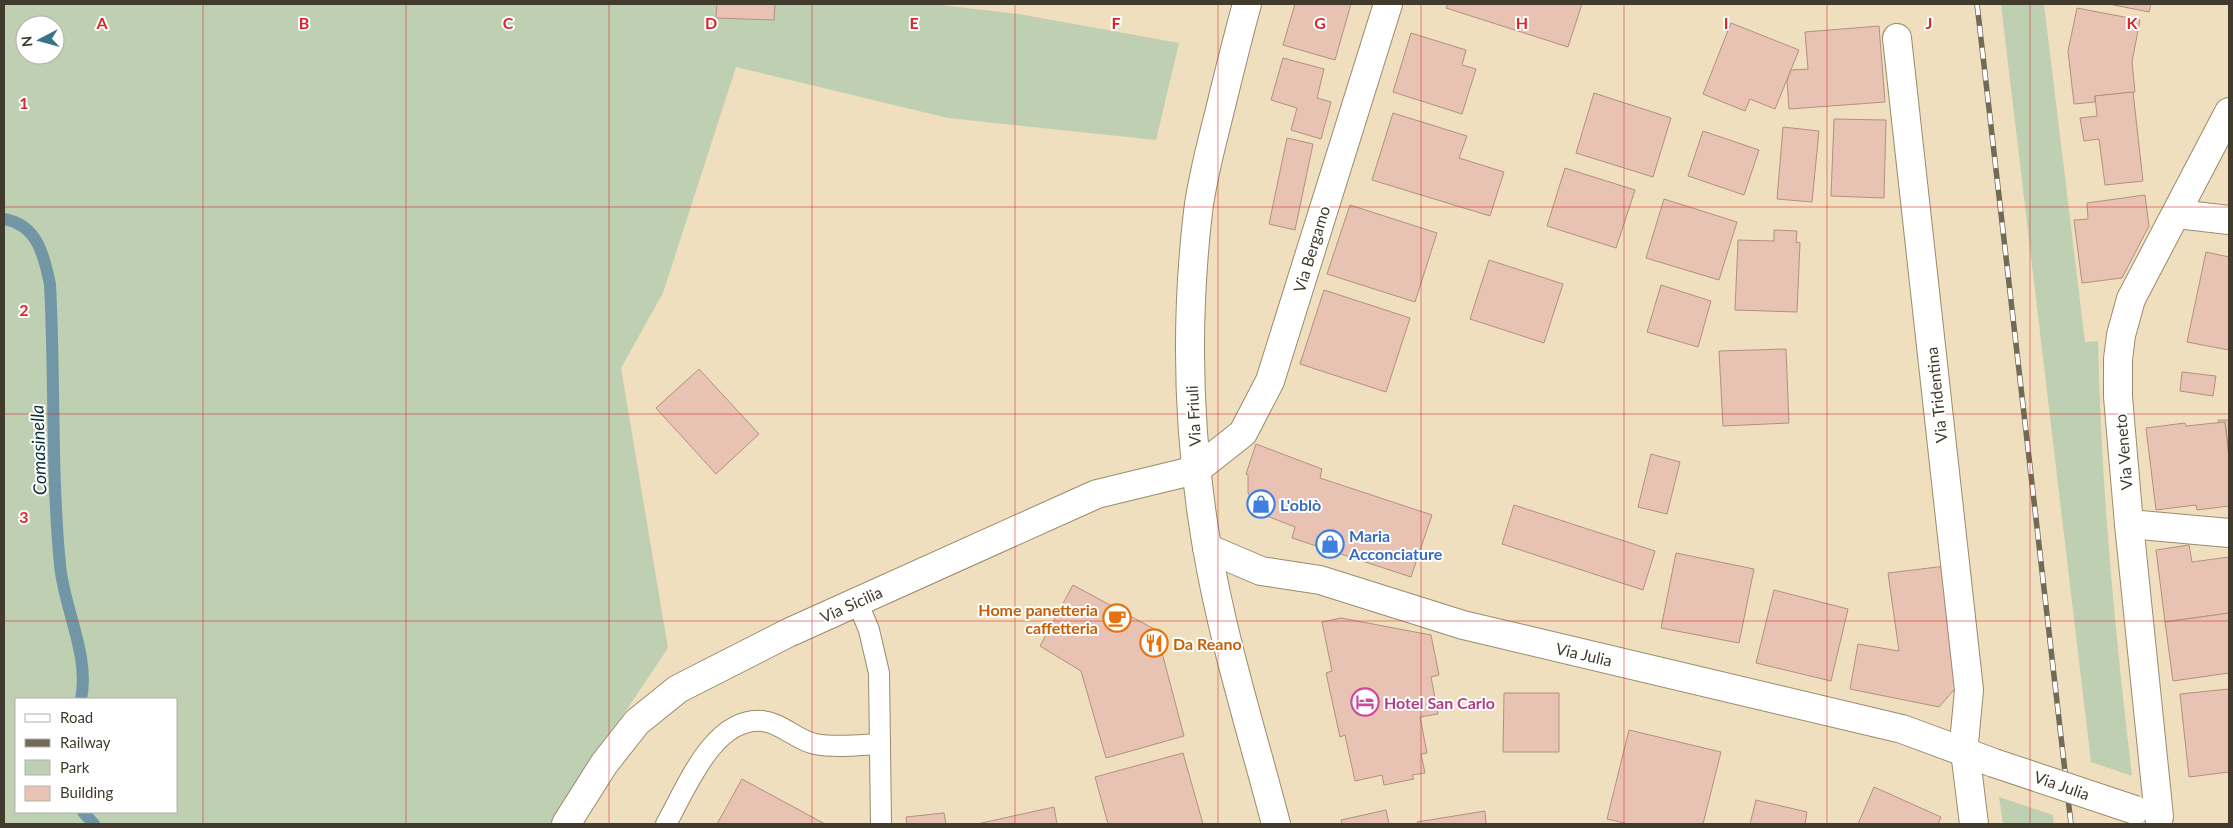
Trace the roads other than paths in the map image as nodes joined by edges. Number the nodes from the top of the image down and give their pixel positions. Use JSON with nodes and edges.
{"nodes":[{"id":1,"x":1247,"y":4,"type":"edge"},
{"id":2,"x":1388,"y":4,"type":"edge"},
{"id":3,"x":1897,"y":38,"type":"dead end"},
{"id":4,"x":2229,"y":112,"type":"edge"},
{"id":5,"x":2176,"y":214,"type":"junction"},
{"id":6,"x":2229,"y":220,"type":"edge"},
{"id":7,"x":1196,"y":470,"type":"junction"},
{"id":8,"x":2129,"y":524,"type":"junction"},
{"id":9,"x":2229,"y":533,"type":"edge"},
{"id":10,"x":1207,"y":548,"type":"junction"},
{"id":11,"x":857,"y":601,"type":"junction"},
{"id":12,"x":880,"y":744,"type":"junction"},
{"id":13,"x":1965,"y":752,"type":"junction"},
{"id":14,"x":2158,"y":817,"type":"edge"},
{"id":15,"x":1969,"y":818,"type":"edge"},
{"id":16,"x":566,"y":824,"type":"edge"},
{"id":17,"x":666,"y":824,"type":"edge"},
{"id":18,"x":881,"y":824,"type":"edge"},
{"id":19,"x":1276,"y":824,"type":"edge"}],
"edges":[{"from":1,"to":7,"type":"street","name":"Via Friuli"},
{"from":2,"to":7,"type":"street","name":"Via Bergamo"},
{"from":3,"to":13,"type":"street","name":"Via Tridentina"},
{"from":4,"to":5,"type":"street","name":"Via Veneto"},
{"from":5,"to":6,"type":"street"},
{"from":5,"to":8,"type":"street","name":"Via Veneto"},
{"from":7,"to":10,"type":"street","name":"Via Friuli"},
{"from":7,"to":11,"type":"street","name":"Via Sicilia"},
{"from":8,"to":9,"type":"street"},
{"from":8,"to":14,"type":"street","name":"Via Veneto"},
{"from":10,"to":13,"type":"street","name":"Via Julia"},
{"from":10,"to":19,"type":"street","name":"Via Friuli"},
{"from":11,"to":12,"type":"lane"},
{"from":11,"to":16,"type":"street","name":"Via Sicilia"},
{"from":12,"to":17,"type":"lane"},
{"from":12,"to":18,"type":"lane"},
{"from":13,"to":14,"type":"street","name":"Via Julia","bridge":true},
{"from":13,"to":15,"type":"street"}]}
